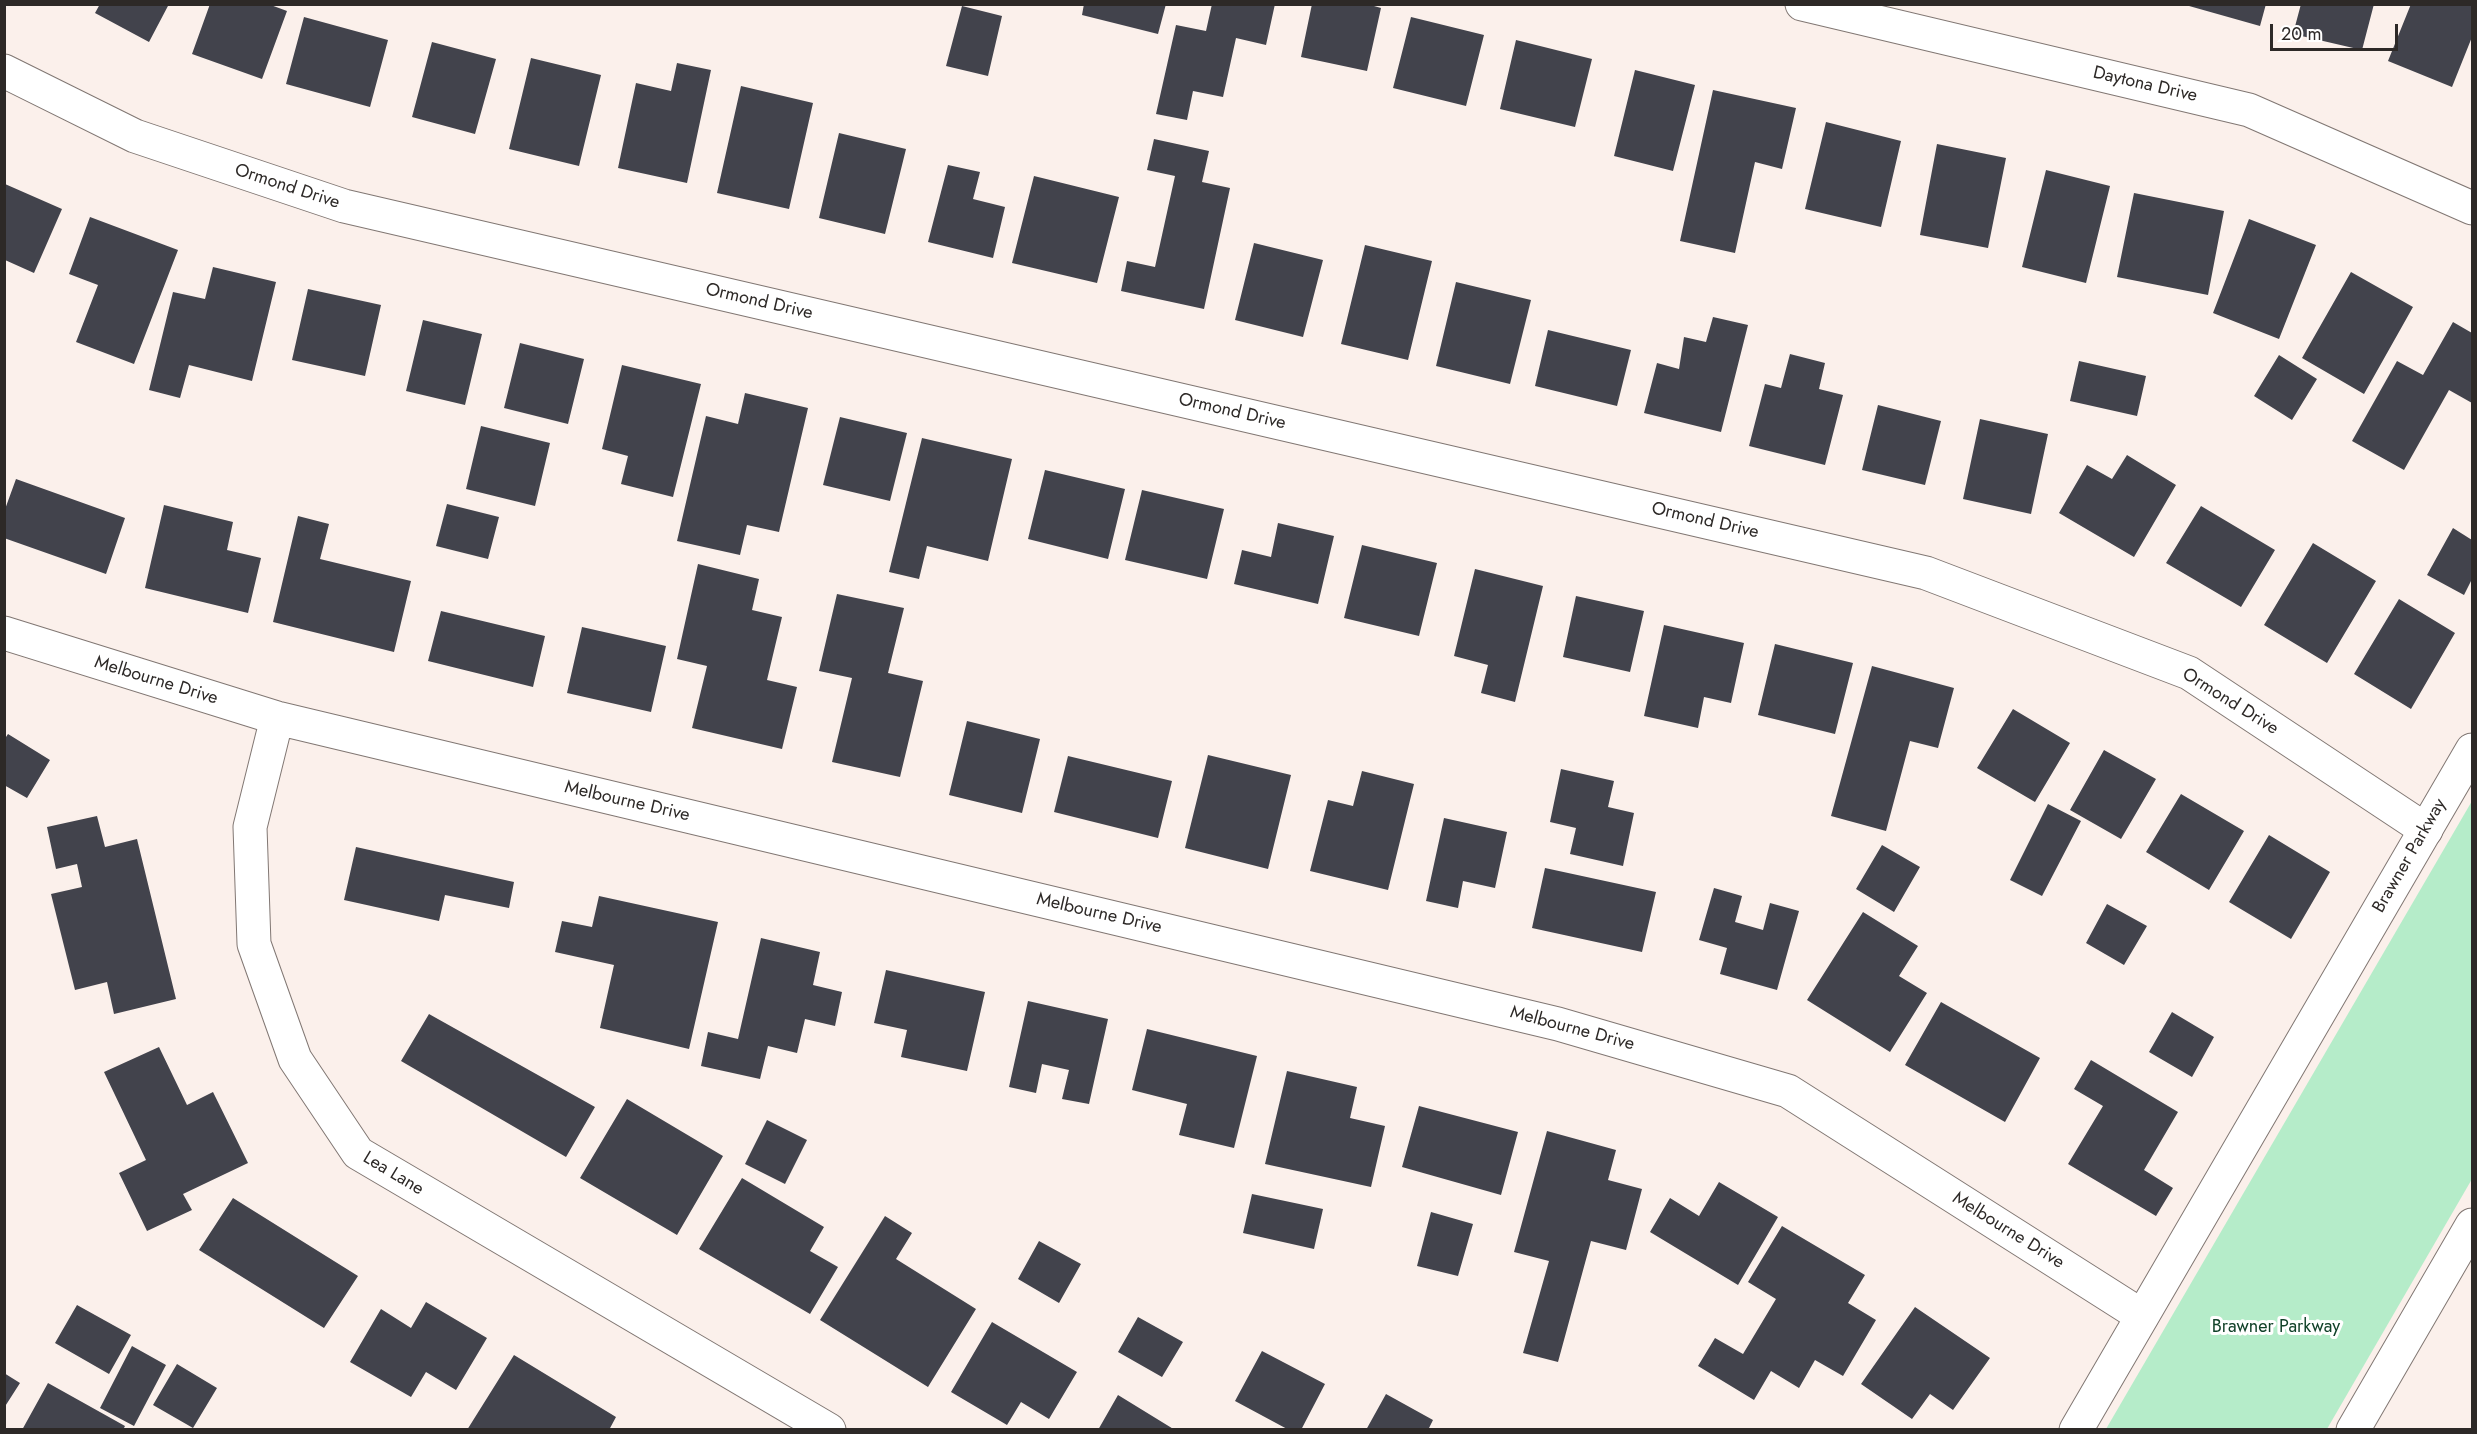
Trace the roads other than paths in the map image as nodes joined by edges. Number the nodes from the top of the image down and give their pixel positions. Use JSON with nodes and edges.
{"nodes":[{"id":1,"x":1803,"y":4,"type":"edge"},
{"id":2,"x":4,"y":70,"type":"edge"},
{"id":3,"x":2472,"y":208,"type":"edge"},
{"id":4,"x":4,"y":633,"type":"edge"},
{"id":5,"x":277,"y":718,"type":"junction"},
{"id":6,"x":2472,"y":750,"type":"edge"},
{"id":7,"x":2426,"y":830,"type":"junction"},
{"id":8,"x":2472,"y":1225,"type":"edge"},
{"id":9,"x":2142,"y":1316,"type":"junction"},
{"id":10,"x":829,"y":1430,"type":"edge"},
{"id":11,"x":2076,"y":1430,"type":"edge"},
{"id":12,"x":2353,"y":1430,"type":"edge"}],
"edges":[{"from":1,"to":3,"type":"street","name":"Daytona Drive"},
{"from":2,"to":7,"type":"street","name":"Ormond Drive"},
{"from":4,"to":5,"type":"street","name":"Melbourne Drive"},
{"from":5,"to":9,"type":"street","name":"Melbourne Drive"},
{"from":5,"to":10,"type":"street","name":"Lea Lane"},
{"from":6,"to":7,"type":"street","name":"Brawner Parkway"},
{"from":7,"to":9,"type":"street","name":"Brawner Parkway"},
{"from":8,"to":12,"type":"street"},
{"from":9,"to":11,"type":"street","name":"Brawner Parkway"}]}
